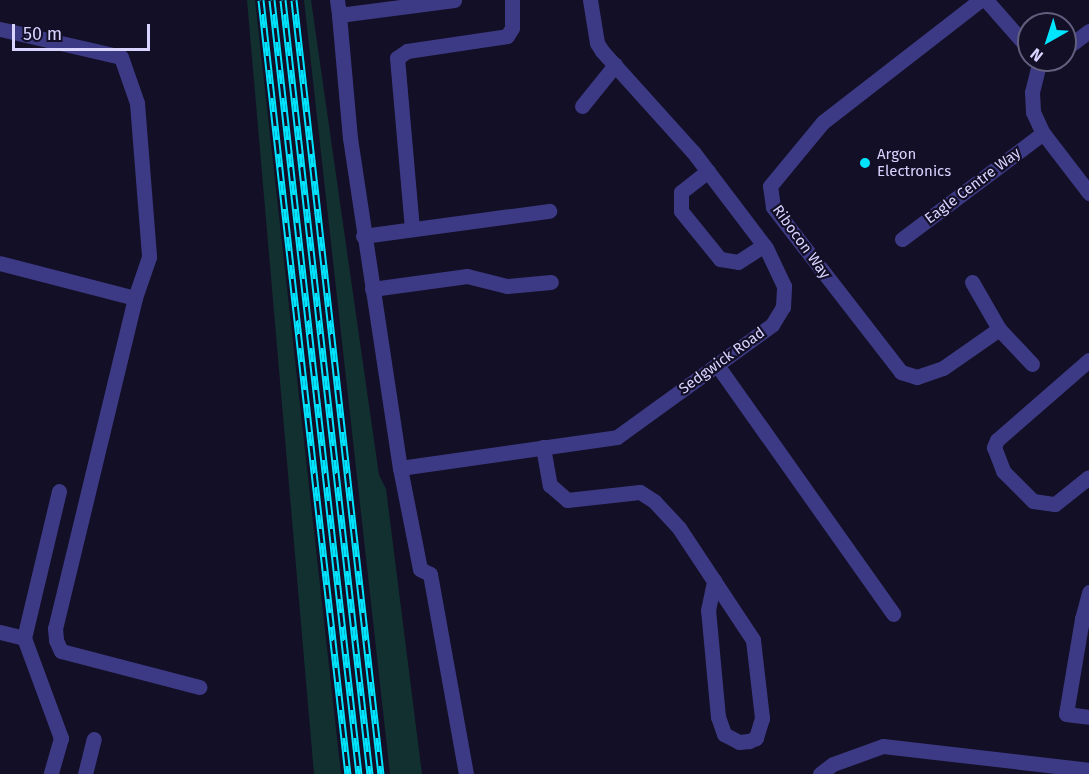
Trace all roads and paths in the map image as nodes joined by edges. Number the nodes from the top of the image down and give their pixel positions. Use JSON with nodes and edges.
{"nodes":[{"id":1,"x":454,"y":0,"type":"edge"},
{"id":2,"x":512,"y":0,"type":"edge"},
{"id":3,"x":590,"y":0,"type":"edge"},
{"id":4,"x":980,"y":0,"type":"edge"},
{"id":5,"x":986,"y":0,"type":"edge"},
{"id":6,"x":338,"y":8,"type":"edge"},
{"id":7,"x":0,"y":29,"type":"edge"},
{"id":8,"x":1017,"y":35,"type":"edge"},
{"id":9,"x":615,"y":65,"type":"junction"},
{"id":10,"x":1037,"y":72,"type":"edge"},
{"id":11,"x":582,"y":106,"type":"dead end"},
{"id":12,"x":1043,"y":133,"type":"junction"},
{"id":13,"x":708,"y":171,"type":"junction"},
{"id":14,"x":1089,"y":193,"type":"edge"},
{"id":15,"x":549,"y":211,"type":"dead end"},
{"id":16,"x":412,"y":229,"type":"junction"},
{"id":17,"x":363,"y":236,"type":"junction"},
{"id":18,"x":902,"y":239,"type":"dead end"},
{"id":19,"x":764,"y":245,"type":"junction"},
{"id":20,"x":0,"y":263,"type":"edge"},
{"id":21,"x":551,"y":282,"type":"dead end"},
{"id":22,"x":972,"y":282,"type":"dead end"},
{"id":23,"x":372,"y":289,"type":"junction"},
{"id":24,"x":135,"y":298,"type":"junction"},
{"id":25,"x":999,"y":329,"type":"junction"},
{"id":26,"x":1089,"y":360,"type":"edge"},
{"id":27,"x":717,"y":364,"type":"junction"},
{"id":28,"x":1032,"y":364,"type":"dead end"},
{"id":29,"x":543,"y":447,"type":"junction"},
{"id":30,"x":400,"y":468,"type":"junction"},
{"id":31,"x":1089,"y":477,"type":"edge"},
{"id":32,"x":59,"y":491,"type":"dead end"},
{"id":33,"x":714,"y":581,"type":"junction"},
{"id":34,"x":1089,"y":592,"type":"edge"},
{"id":35,"x":892,"y":614,"type":"dead end"},
{"id":36,"x":1086,"y":620,"type":"edge"},
{"id":37,"x":0,"y":632,"type":"edge"},
{"id":38,"x":24,"y":638,"type":"junction"},
{"id":39,"x":1081,"y":670,"type":"edge"},
{"id":40,"x":198,"y":687,"type":"dead end"},
{"id":41,"x":1089,"y":717,"type":"edge"},
{"id":42,"x":94,"y":739,"type":"dead end"},
{"id":43,"x":1089,"y":770,"type":"edge"},
{"id":44,"x":51,"y":774,"type":"edge"},
{"id":45,"x":85,"y":774,"type":"edge"},
{"id":46,"x":466,"y":774,"type":"edge"},
{"id":47,"x":820,"y":774,"type":"edge"}],
"edges":[{"from":1,"to":6,"type":"street"},
{"from":2,"to":16,"type":"street"},
{"from":3,"to":9,"type":"street","name":"Sedgwick Road"},
{"from":4,"to":25,"type":"street","name":"Ribocon Way"},
{"from":5,"to":8,"type":"street"},
{"from":6,"to":17,"type":"street"},
{"from":7,"to":24,"type":"street"},
{"from":9,"to":11,"type":"street"},
{"from":9,"to":13,"type":"street","name":"Sedgwick Road"},
{"from":10,"to":12,"type":"street"},
{"from":12,"to":14,"type":"street"},
{"from":12,"to":18,"type":"street","name":"Eagle Centre Way"},
{"from":13,"to":19,"type":"street","name":"Sedgwick Road"},
{"from":13,"to":19,"type":"street"},
{"from":15,"to":16,"type":"street"},
{"from":16,"to":17,"type":"street"},
{"from":17,"to":23,"type":"street"},
{"from":19,"to":27,"type":"street","name":"Sedgwick Road"},
{"from":20,"to":24,"type":"street"},
{"from":21,"to":23,"type":"street"},
{"from":22,"to":25,"type":"street"},
{"from":23,"to":30,"type":"street"},
{"from":24,"to":40,"type":"street"},
{"from":25,"to":28,"type":"street"},
{"from":26,"to":31,"type":"street"},
{"from":27,"to":29,"type":"street","name":"Sedgwick Road"},
{"from":27,"to":35,"type":"street"},
{"from":29,"to":30,"type":"street","name":"Sedgwick Road"},
{"from":29,"to":33,"type":"street"},
{"from":30,"to":46,"type":"street"},
{"from":32,"to":38,"type":"street"},
{"from":33,"to":33,"type":"street"},
{"from":34,"to":36,"type":"street"},
{"from":36,"to":39,"type":"street"},
{"from":37,"to":38,"type":"street"},
{"from":38,"to":44,"type":"street"},
{"from":39,"to":41,"type":"street"},
{"from":42,"to":45,"type":"street"},
{"from":43,"to":47,"type":"street"}]}
